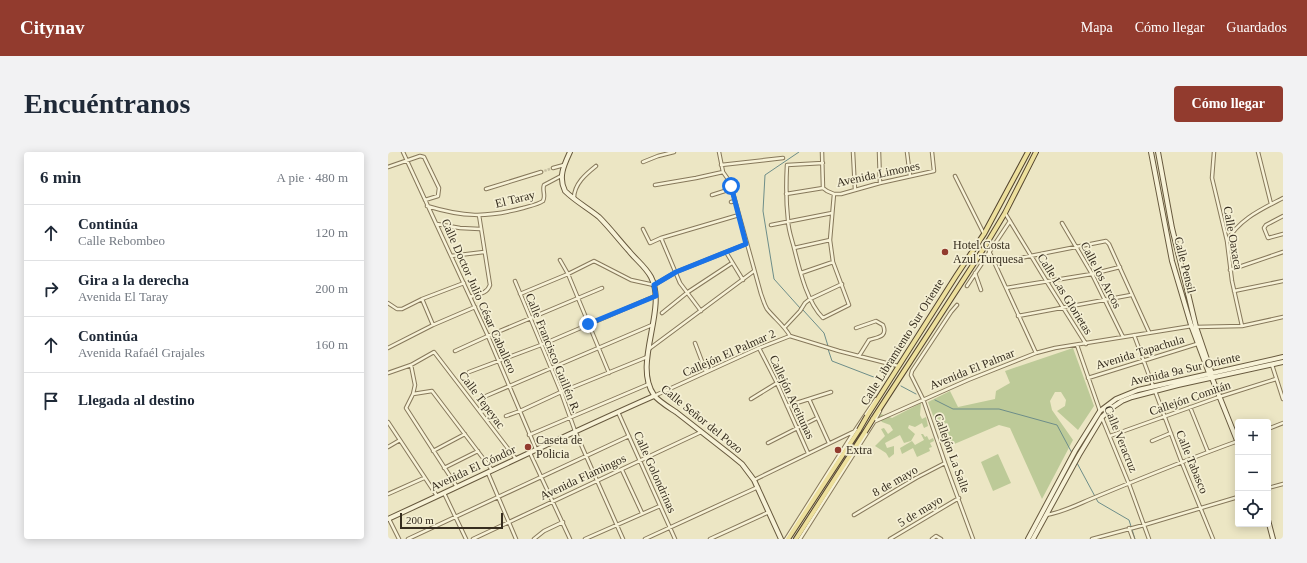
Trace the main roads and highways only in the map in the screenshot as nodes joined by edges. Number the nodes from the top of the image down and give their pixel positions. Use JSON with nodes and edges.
{"nodes":[{"id":1,"x":570,"y":152,"type":"edge"},
{"id":2,"x":1028,"y":152,"type":"edge"},
{"id":3,"x":1036,"y":152,"type":"edge"},
{"id":4,"x":1151,"y":152,"type":"edge"},
{"id":5,"x":1158,"y":152,"type":"edge"},
{"id":6,"x":1283,"y":357,"type":"edge"},
{"id":7,"x":1283,"y":362,"type":"edge"},
{"id":8,"x":1210,"y":373,"type":"junction"},
{"id":9,"x":1212,"y":378,"type":"junction"},
{"id":10,"x":654,"y":396,"type":"junction"},
{"id":11,"x":1235,"y":434,"type":"edge"},
{"id":12,"x":388,"y":518,"type":"edge"},
{"id":13,"x":1270,"y":527,"type":"edge"},
{"id":14,"x":1033,"y":536,"type":"edge"},
{"id":15,"x":779,"y":538,"type":"edge"},
{"id":16,"x":787,"y":539,"type":"edge"},
{"id":17,"x":796,"y":539,"type":"edge"},
{"id":18,"x":1028,"y":539,"type":"edge"},
{"id":19,"x":1273,"y":539,"type":"edge"}],
"edges":[{"from":1,"to":10,"type":"main road","name":"Calle Señor del Pozo"},
{"from":2,"to":16,"type":"main road","name":"Calle Libramiento Sur Oriente","bridge":true},
{"from":3,"to":17,"type":"main road","name":"Calle Libramiento Sur Oriente","bridge":true},
{"from":4,"to":8,"type":"main road","name":"Calle Pensil"},
{"from":5,"to":8,"type":"main road","name":"Calle Pensil"},
{"from":6,"to":8,"type":"main road","name":"Avenida 9a Sur Oriente"},
{"from":7,"to":9,"type":"main road","name":"Avenida 9a Sur Oriente"},
{"from":8,"to":9,"type":"main road","name":"Calle Pensil"},
{"from":8,"to":14,"type":"main road","name":"Avenida 9a Sur Oriente"},
{"from":9,"to":11,"type":"main road","name":"Calle Pensil"},
{"from":9,"to":14,"type":"main road","name":"Avenida 9a Sur Oriente"},
{"from":10,"to":12,"type":"main road","name":"Avenida El Cóndor"},
{"from":10,"to":15,"type":"main road","name":"Calle Señor del Pozo"},
{"from":13,"to":19,"type":"main road"},
{"from":14,"to":18,"type":"main road","name":"Avenida 9a Sur Oriente"}]}
